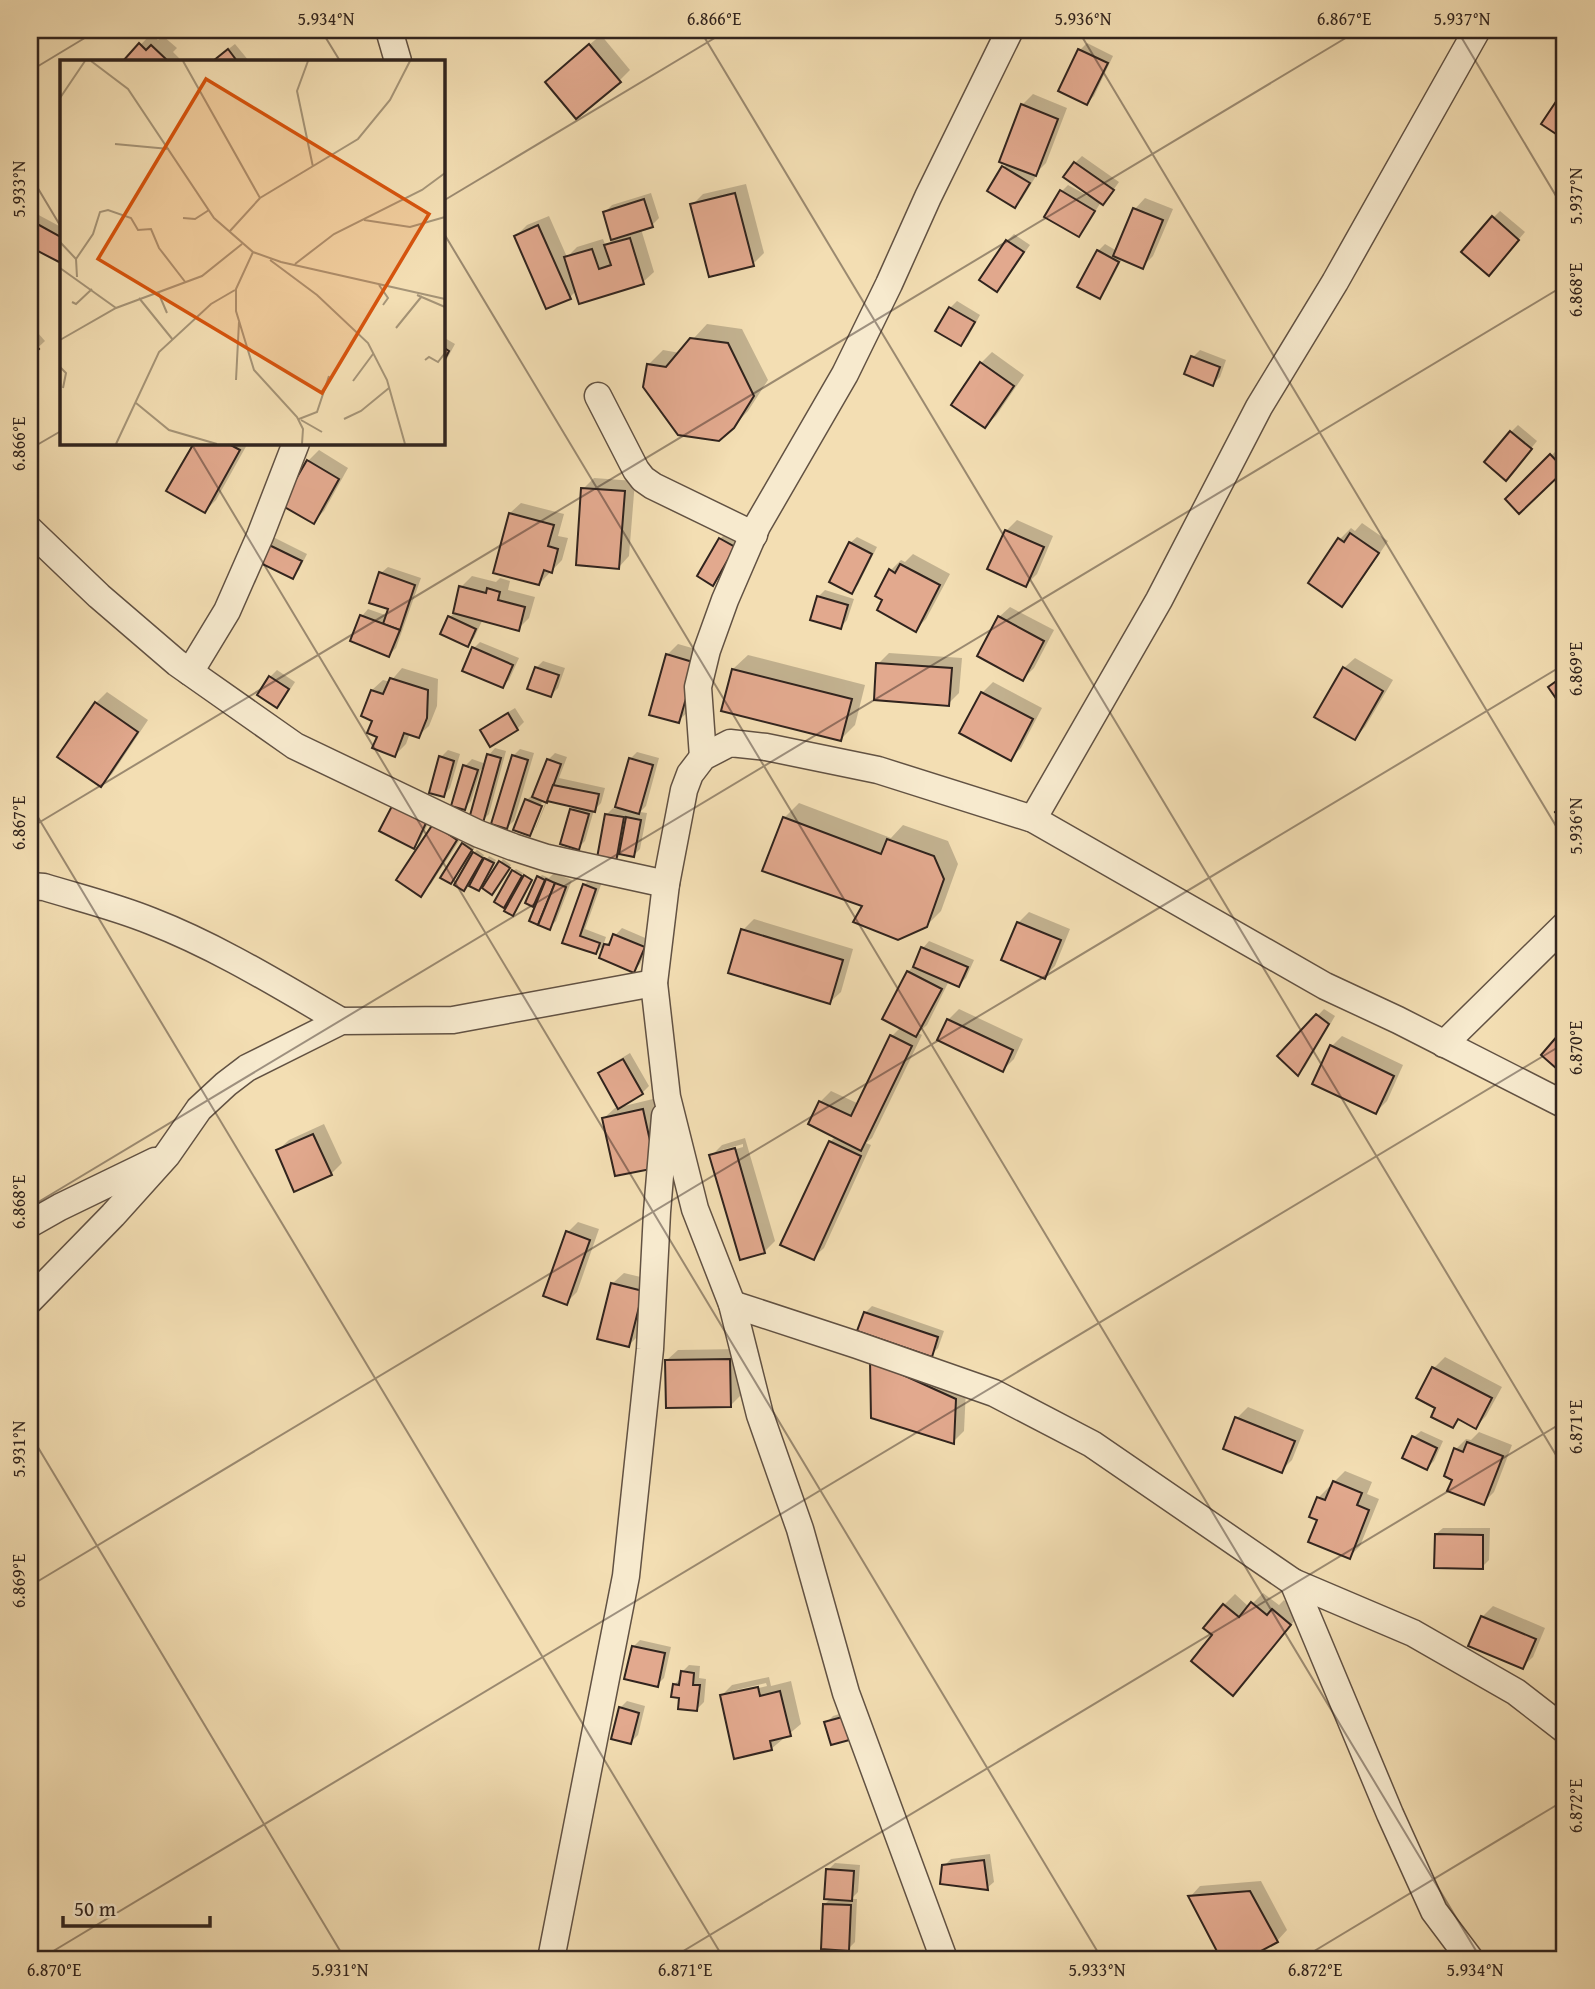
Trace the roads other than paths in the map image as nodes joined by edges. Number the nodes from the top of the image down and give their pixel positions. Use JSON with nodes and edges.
{"nodes":[{"id":1,"x":389,"y":30,"type":"edge"},
{"id":2,"x":1477,"y":30,"type":"edge"},
{"id":3,"x":1004,"y":34,"type":"edge"},
{"id":4,"x":398,"y":60,"type":"edge"},
{"id":5,"x":598,"y":396,"type":"dead end"},
{"id":6,"x":296,"y":444,"type":"edge"},
{"id":7,"x":30,"y":530,"type":"edge"},
{"id":8,"x":754,"y":535,"type":"junction"},
{"id":9,"x":190,"y":672,"type":"junction"},
{"id":10,"x":703,"y":757,"type":"junction"},
{"id":11,"x":1033,"y":819,"type":"junction"},
{"id":12,"x":666,"y":884,"type":"junction"},
{"id":13,"x":30,"y":886,"type":"edge"},
{"id":14,"x":1565,"y":925,"type":"edge"},
{"id":15,"x":654,"y":983,"type":"junction"},
{"id":16,"x":341,"y":1021,"type":"junction"},
{"id":17,"x":1444,"y":1044,"type":"junction"},
{"id":18,"x":667,"y":1097,"type":"junction"},
{"id":19,"x":1565,"y":1105,"type":"edge"},
{"id":20,"x":166,"y":1155,"type":"junction"},
{"id":21,"x":30,"y":1224,"type":"edge"},
{"id":22,"x":30,"y":1300,"type":"edge"},
{"id":23,"x":732,"y":1304,"type":"junction"},
{"id":24,"x":1293,"y":1582,"type":"junction"},
{"id":25,"x":1565,"y":1730,"type":"edge"},
{"id":26,"x":940,"y":1947,"type":"edge"},
{"id":27,"x":551,"y":1959,"type":"edge"},
{"id":28,"x":923,"y":1959,"type":"edge"},
{"id":29,"x":1469,"y":1959,"type":"edge"}],
"edges":[{"from":1,"to":4,"type":"street"},
{"from":2,"to":11,"type":"street"},
{"from":3,"to":8,"type":"street"},
{"from":5,"to":8,"type":"street"},
{"from":6,"to":9,"type":"street"},
{"from":7,"to":9,"type":"street"},
{"from":8,"to":10,"type":"street"},
{"from":9,"to":12,"type":"street"},
{"from":10,"to":11,"type":"street"},
{"from":10,"to":12,"type":"street"},
{"from":11,"to":17,"type":"street"},
{"from":12,"to":15,"type":"street"},
{"from":13,"to":16,"type":"street"},
{"from":14,"to":17,"type":"street"},
{"from":15,"to":16,"type":"street"},
{"from":15,"to":18,"type":"street"},
{"from":16,"to":20,"type":"street"},
{"from":17,"to":19,"type":"street"},
{"from":18,"to":23,"type":"street"},
{"from":18,"to":27,"type":"street"},
{"from":20,"to":21,"type":"street"},
{"from":20,"to":22,"type":"street"},
{"from":23,"to":24,"type":"street"},
{"from":23,"to":26,"type":"street"},
{"from":24,"to":25,"type":"street"},
{"from":24,"to":29,"type":"street"},
{"from":26,"to":28,"type":"street"}]}
